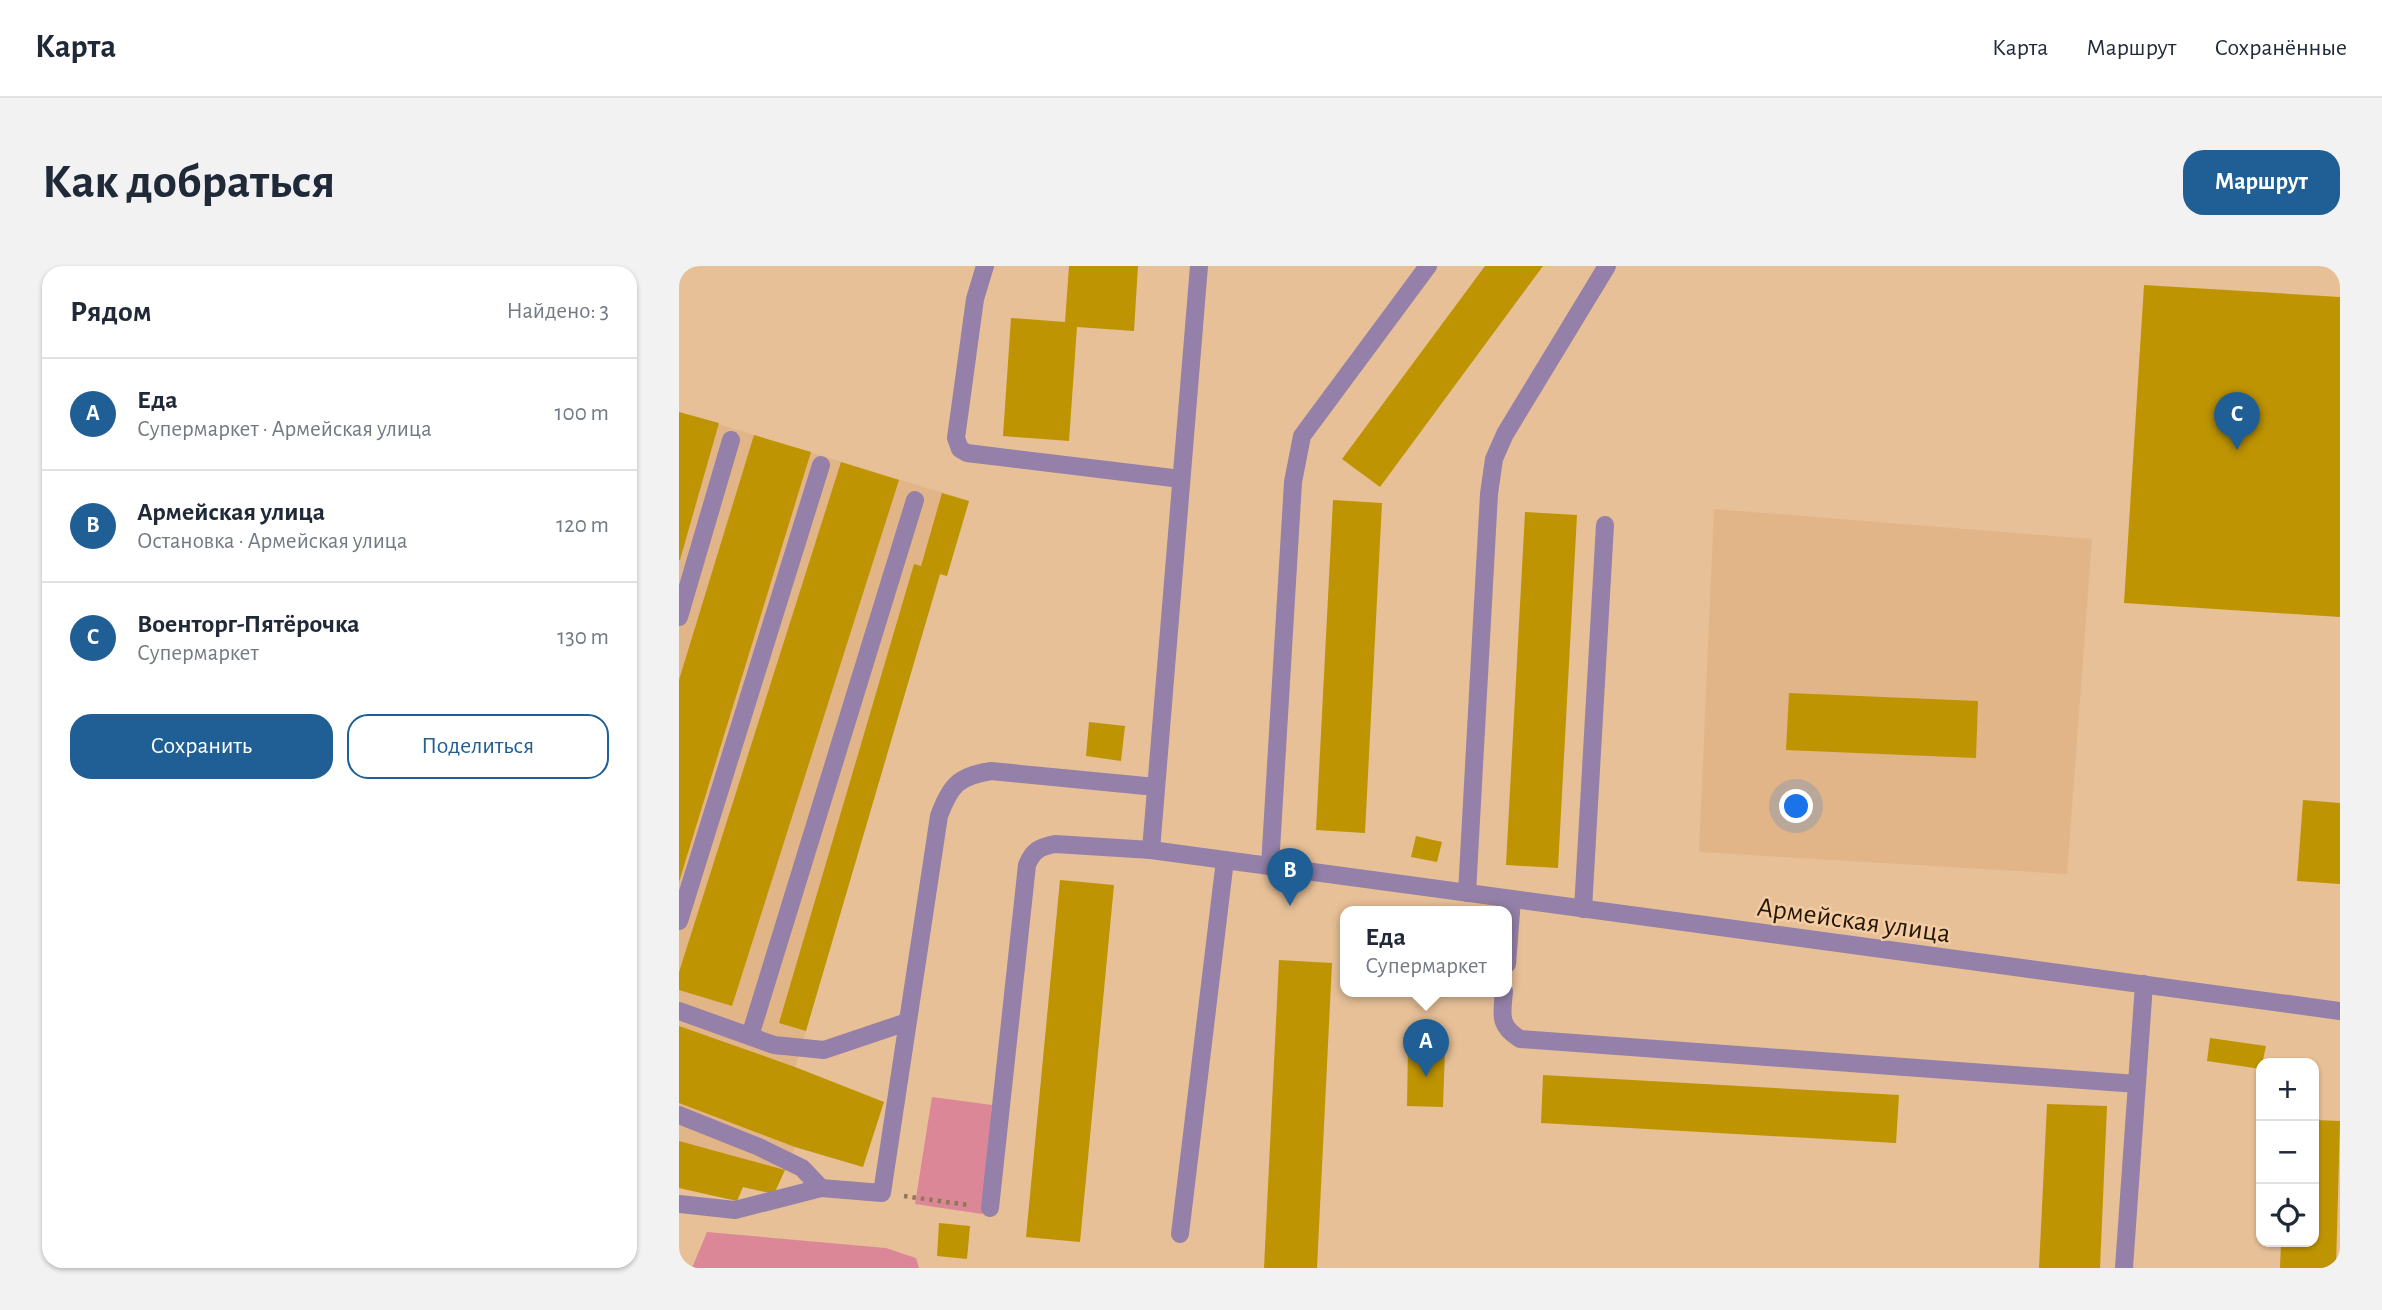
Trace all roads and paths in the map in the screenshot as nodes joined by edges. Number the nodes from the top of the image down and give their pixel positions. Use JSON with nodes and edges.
{"nodes":[{"id":1,"x":985,"y":266,"type":"edge"},
{"id":2,"x":1199,"y":266,"type":"edge"},
{"id":3,"x":1428,"y":266,"type":"edge"},
{"id":4,"x":1607,"y":266,"type":"edge"},
{"id":5,"x":731,"y":440,"type":"dead end"},
{"id":6,"x":821,"y":465,"type":"dead end"},
{"id":7,"x":1181,"y":479,"type":"junction"},
{"id":8,"x":915,"y":499,"type":"dead end"},
{"id":9,"x":1605,"y":524,"type":"dead end"},
{"id":10,"x":679,"y":617,"type":"edge"},
{"id":11,"x":1156,"y":787,"type":"junction"},
{"id":12,"x":1151,"y":850,"type":"junction"},
{"id":13,"x":1225,"y":860,"type":"junction"},
{"id":14,"x":1270,"y":866,"type":"junction"},
{"id":15,"x":1467,"y":893,"type":"junction"},
{"id":16,"x":1513,"y":899,"type":"junction"},
{"id":17,"x":1583,"y":909,"type":"junction"},
{"id":18,"x":1512,"y":910,"type":"edge"},
{"id":19,"x":679,"y":920,"type":"edge"},
{"id":20,"x":2144,"y":984,"type":"junction"},
{"id":21,"x":1504,"y":997,"type":"edge"},
{"id":22,"x":679,"y":1011,"type":"edge"},
{"id":23,"x":2340,"y":1011,"type":"edge"},
{"id":24,"x":907,"y":1023,"type":"junction"},
{"id":25,"x":750,"y":1036,"type":"junction"},
{"id":26,"x":2137,"y":1084,"type":"junction"},
{"id":27,"x":679,"y":1115,"type":"edge"},
{"id":28,"x":821,"y":1188,"type":"junction"},
{"id":29,"x":882,"y":1193,"type":"junction"},
{"id":30,"x":679,"y":1204,"type":"edge"},
{"id":31,"x":990,"y":1208,"type":"joint"},
{"id":32,"x":1180,"y":1234,"type":"dead end"},
{"id":33,"x":2124,"y":1268,"type":"edge"}],
"edges":[{"from":1,"to":7,"type":"street"},
{"from":2,"to":7,"type":"street"},
{"from":3,"to":14,"type":"street"},
{"from":4,"to":15,"type":"street"},
{"from":5,"to":10,"type":"street"},
{"from":6,"to":19,"type":"street"},
{"from":7,"to":11,"type":"street"},
{"from":8,"to":25,"type":"street"},
{"from":9,"to":17,"type":"street"},
{"from":11,"to":12,"type":"street"},
{"from":11,"to":24,"type":"street"},
{"from":12,"to":13,"type":"street","name":"Армейская улица"},
{"from":12,"to":31,"type":"street","name":"Армейская улица"},
{"from":13,"to":14,"type":"street","name":"Армейская улица"},
{"from":13,"to":32,"type":"street"},
{"from":14,"to":15,"type":"street","name":"Армейская улица"},
{"from":15,"to":16,"type":"street","name":"Армейская улица"},
{"from":16,"to":17,"type":"street","name":"Армейская улица"},
{"from":16,"to":18,"type":"street"},
{"from":17,"to":20,"type":"street","name":"Армейская улица"},
{"from":20,"to":23,"type":"street","name":"Армейская улица"},
{"from":20,"to":26,"type":"street"},
{"from":21,"to":26,"type":"street"},
{"from":22,"to":25,"type":"street"},
{"from":24,"to":25,"type":"street"},
{"from":24,"to":29,"type":"street"},
{"from":26,"to":33,"type":"street"},
{"from":27,"to":28,"type":"street"},
{"from":28,"to":29,"type":"street"},
{"from":28,"to":30,"type":"street"},
{"from":29,"to":31,"type":"path"}]}
